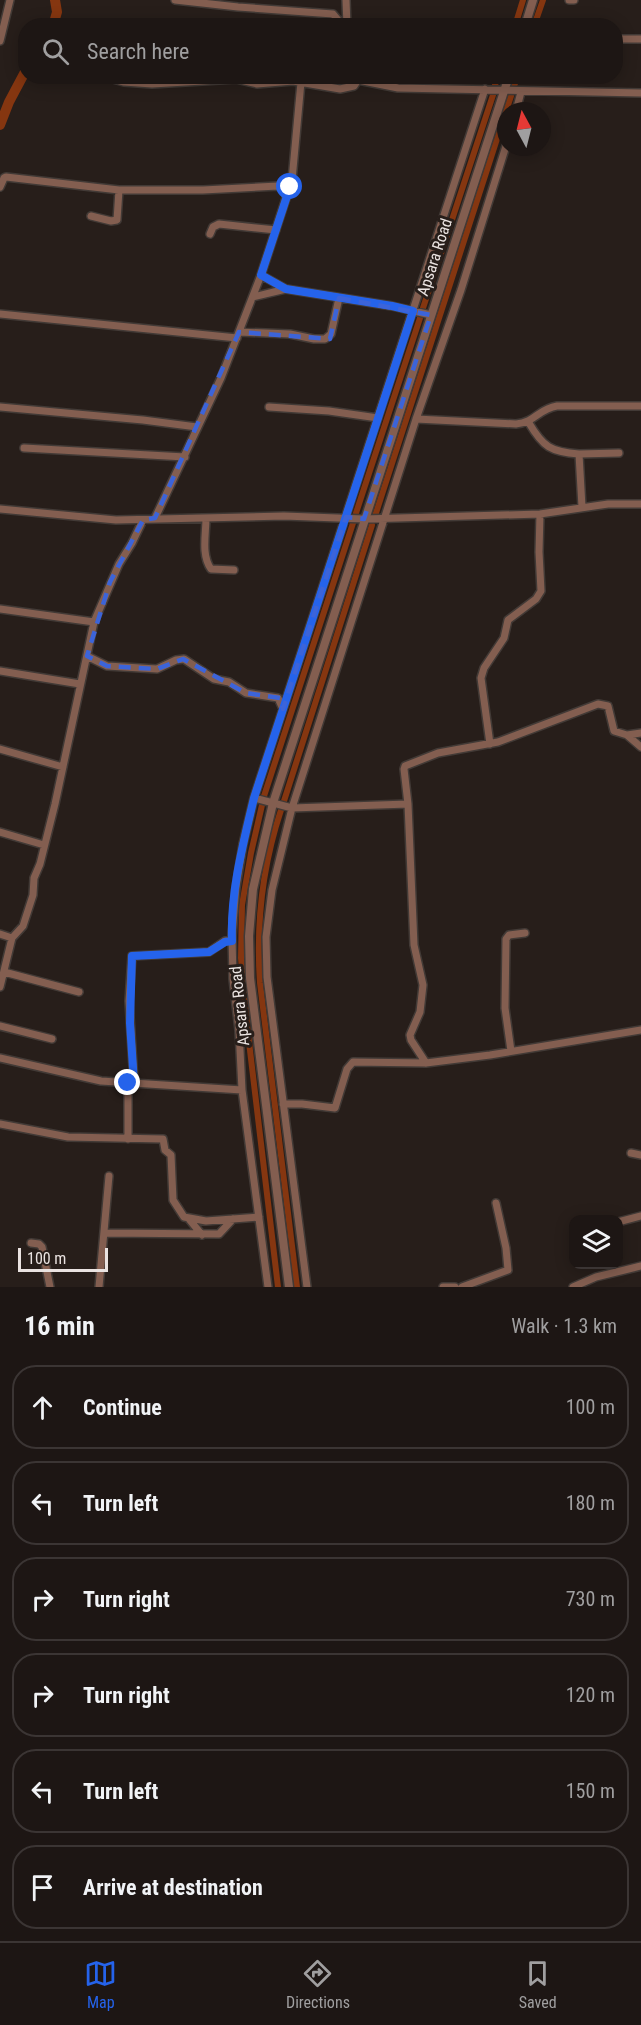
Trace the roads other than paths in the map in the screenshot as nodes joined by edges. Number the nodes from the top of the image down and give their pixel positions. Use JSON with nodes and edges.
{"nodes":[{"id":1,"x":10,"y":0,"type":"edge"},
{"id":2,"x":176,"y":0,"type":"edge"},
{"id":3,"x":346,"y":0,"type":"edge"},
{"id":4,"x":533,"y":0,"type":"edge"},
{"id":5,"x":569,"y":0,"type":"edge"},
{"id":6,"x":574,"y":0,"type":"edge"},
{"id":7,"x":337,"y":18,"type":"edge"},
{"id":8,"x":345,"y":18,"type":"edge"},
{"id":9,"x":527,"y":18,"type":"edge"},
{"id":10,"x":623,"y":39,"type":"edge"},
{"id":11,"x":641,"y":39,"type":"edge"},
{"id":12,"x":0,"y":41,"type":"edge"},
{"id":13,"x":301,"y":84,"type":"edge"},
{"id":14,"x":309,"y":84,"type":"edge"},
{"id":15,"x":355,"y":84,"type":"edge"},
{"id":16,"x":382,"y":84,"type":"edge"},
{"id":17,"x":506,"y":84,"type":"edge"},
{"id":18,"x":485,"y":89,"type":"junction"},
{"id":19,"x":504,"y":91,"type":"junction"},
{"id":20,"x":521,"y":92,"type":"junction"},
{"id":21,"x":641,"y":93,"type":"edge"},
{"id":22,"x":518,"y":102,"type":"edge"},
{"id":23,"x":503,"y":156,"type":"edge"},
{"id":24,"x":0,"y":187,"type":"edge"},
{"id":25,"x":119,"y":190,"type":"junction"},
{"id":26,"x":289,"y":190,"type":"junction"},
{"id":27,"x":92,"y":216,"type":"dead end"},
{"id":28,"x":276,"y":230,"type":"junction"},
{"id":29,"x":210,"y":234,"type":"dead end"},
{"id":30,"x":261,"y":275,"type":"junction"},
{"id":31,"x":286,"y":289,"type":"junction"},
{"id":32,"x":253,"y":297,"type":"junction"},
{"id":33,"x":339,"y":298,"type":"junction"},
{"id":34,"x":413,"y":311,"type":"junction"},
{"id":35,"x":0,"y":314,"type":"edge"},
{"id":36,"x":431,"y":315,"type":"junction"},
{"id":37,"x":238,"y":335,"type":"junction"},
{"id":38,"x":641,"y":406,"type":"edge"},
{"id":39,"x":0,"y":407,"type":"edge"},
{"id":40,"x":269,"y":407,"type":"dead end"},
{"id":41,"x":378,"y":418,"type":"junction"},
{"id":42,"x":416,"y":419,"type":"junction"},
{"id":43,"x":528,"y":423,"type":"junction"},
{"id":44,"x":197,"y":427,"type":"junction"},
{"id":45,"x":24,"y":448,"type":"dead end"},
{"id":46,"x":620,"y":453,"type":"dead end"},
{"id":47,"x":579,"y":454,"type":"junction"},
{"id":48,"x":185,"y":457,"type":"junction"},
{"id":49,"x":641,"y":504,"type":"edge"},
{"id":50,"x":582,"y":507,"type":"junction"},
{"id":51,"x":0,"y":509,"type":"edge"},
{"id":52,"x":540,"y":514,"type":"junction"},
{"id":53,"x":346,"y":517,"type":"junction"},
{"id":54,"x":155,"y":518,"type":"junction"},
{"id":55,"x":206,"y":518,"type":"junction"},
{"id":56,"x":384,"y":518,"type":"junction"},
{"id":57,"x":364,"y":519,"type":"junction"},
{"id":58,"x":143,"y":520,"type":"junction"},
{"id":59,"x":234,"y":570,"type":"dead end"},
{"id":60,"x":0,"y":609,"type":"edge"},
{"id":61,"x":94,"y":622,"type":"junction"},
{"id":62,"x":87,"y":656,"type":"junction"},
{"id":63,"x":0,"y":671,"type":"edge"},
{"id":64,"x":81,"y":684,"type":"junction"},
{"id":65,"x":283,"y":709,"type":"junction"},
{"id":66,"x":641,"y":733,"type":"edge"},
{"id":67,"x":627,"y":735,"type":"junction"},
{"id":68,"x":490,"y":744,"type":"junction"},
{"id":69,"x":641,"y":747,"type":"edge"},
{"id":70,"x":0,"y":749,"type":"edge"},
{"id":71,"x":63,"y":767,"type":"junction"},
{"id":72,"x":254,"y":798,"type":"junction"},
{"id":73,"x":273,"y":803,"type":"junction"},
{"id":74,"x":408,"y":804,"type":"junction"},
{"id":75,"x":292,"y":808,"type":"junction"},
{"id":76,"x":0,"y":832,"type":"edge"},
{"id":77,"x":44,"y":845,"type":"junction"},
{"id":78,"x":525,"y":933,"type":"dead end"},
{"id":79,"x":0,"y":934,"type":"edge"},
{"id":80,"x":12,"y":938,"type":"junction"},
{"id":81,"x":232,"y":941,"type":"junction"},
{"id":82,"x":4,"y":972,"type":"junction"},
{"id":83,"x":0,"y":987,"type":"edge"},
{"id":84,"x":79,"y":992,"type":"dead end"},
{"id":85,"x":0,"y":1026,"type":"edge"},
{"id":86,"x":641,"y":1030,"type":"edge"},
{"id":87,"x":52,"y":1039,"type":"dead end"},
{"id":88,"x":511,"y":1051,"type":"junction"},
{"id":89,"x":0,"y":1058,"type":"edge"},
{"id":90,"x":426,"y":1063,"type":"junction"},
{"id":91,"x":131,"y":1083,"type":"junction"},
{"id":92,"x":242,"y":1090,"type":"junction"},
{"id":93,"x":283,"y":1104,"type":"junction"},
{"id":94,"x":0,"y":1124,"type":"edge"},
{"id":95,"x":128,"y":1139,"type":"junction"},
{"id":96,"x":631,"y":1152,"type":"dead end"},
{"id":97,"x":641,"y":1155,"type":"edge"},
{"id":98,"x":108,"y":1176,"type":"dead end"},
{"id":99,"x":496,"y":1203,"type":"dead end"},
{"id":100,"x":641,"y":1216,"type":"edge"},
{"id":101,"x":258,"y":1217,"type":"junction"},
{"id":102,"x":189,"y":1219,"type":"junction"},
{"id":103,"x":233,"y":1219,"type":"junction"},
{"id":104,"x":623,"y":1221,"type":"edge"},
{"id":105,"x":105,"y":1233,"type":"junction"},
{"id":106,"x":202,"y":1235,"type":"junction"},
{"id":107,"x":31,"y":1243,"type":"dead end"},
{"id":108,"x":641,"y":1266,"type":"edge"},
{"id":109,"x":50,"y":1287,"type":"edge"},
{"id":110,"x":99,"y":1287,"type":"edge"},
{"id":111,"x":268,"y":1287,"type":"edge"},
{"id":112,"x":289,"y":1287,"type":"edge"},
{"id":113,"x":307,"y":1287,"type":"edge"},
{"id":114,"x":443,"y":1287,"type":"edge"},
{"id":115,"x":455,"y":1287,"type":"edge"},
{"id":116,"x":462,"y":1287,"type":"edge"},
{"id":117,"x":573,"y":1287,"type":"edge"}],
"edges":[{"from":1,"to":12,"type":"street"},
{"from":2,"to":7,"type":"street"},
{"from":3,"to":8,"type":"street"},
{"from":4,"to":9,"type":"street"},
{"from":5,"to":6,"type":"street"},
{"from":10,"to":11,"type":"street"},
{"from":13,"to":26,"type":"street"},
{"from":14,"to":15,"type":"street"},
{"from":16,"to":18,"type":"street"},
{"from":17,"to":19,"type":"street","name":"Apsara Road"},
{"from":18,"to":19,"type":"street"},
{"from":18,"to":34,"type":"street"},
{"from":19,"to":20,"type":"street"},
{"from":19,"to":36,"type":"street","name":"Apsara Road"},
{"from":20,"to":21,"type":"street"},
{"from":20,"to":22,"type":"street"},
{"from":23,"to":42,"type":"street"},
{"from":24,"to":25,"type":"street"},
{"from":25,"to":26,"type":"street"},
{"from":25,"to":27,"type":"street"},
{"from":26,"to":28,"type":"street"},
{"from":28,"to":29,"type":"street"},
{"from":28,"to":30,"type":"street"},
{"from":30,"to":31,"type":"street"},
{"from":30,"to":32,"type":"street"},
{"from":31,"to":32,"type":"street"},
{"from":31,"to":33,"type":"street"},
{"from":32,"to":37,"type":"street"},
{"from":33,"to":34,"type":"street"},
{"from":33,"to":37,"type":"street"},
{"from":34,"to":36,"type":"street"},
{"from":34,"to":41,"type":"street"},
{"from":35,"to":37,"type":"street"},
{"from":36,"to":57,"type":"street","name":"Apsara Road"},
{"from":37,"to":44,"type":"street"},
{"from":38,"to":43,"type":"street"},
{"from":39,"to":44,"type":"street"},
{"from":40,"to":41,"type":"street"},
{"from":41,"to":53,"type":"street"},
{"from":42,"to":43,"type":"street"},
{"from":42,"to":56,"type":"street"},
{"from":43,"to":47,"type":"street"},
{"from":44,"to":48,"type":"street"},
{"from":45,"to":48,"type":"street"},
{"from":46,"to":47,"type":"street"},
{"from":47,"to":50,"type":"street"},
{"from":48,"to":54,"type":"street"},
{"from":49,"to":50,"type":"street"},
{"from":50,"to":52,"type":"street"},
{"from":51,"to":58,"type":"street"},
{"from":52,"to":56,"type":"street"},
{"from":52,"to":68,"type":"street"},
{"from":53,"to":55,"type":"street"},
{"from":53,"to":57,"type":"street"},
{"from":53,"to":65,"type":"street"},
{"from":54,"to":55,"type":"street"},
{"from":54,"to":58,"type":"street"},
{"from":55,"to":59,"type":"street"},
{"from":56,"to":57,"type":"street"},
{"from":56,"to":75,"type":"street"},
{"from":57,"to":73,"type":"street","name":"Apsara Road"},
{"from":58,"to":61,"type":"street"},
{"from":60,"to":61,"type":"street"},
{"from":61,"to":62,"type":"street"},
{"from":62,"to":64,"type":"street"},
{"from":62,"to":65,"type":"street"},
{"from":63,"to":64,"type":"street"},
{"from":64,"to":71,"type":"street"},
{"from":65,"to":72,"type":"street"},
{"from":66,"to":67,"type":"street"},
{"from":67,"to":68,"type":"street"},
{"from":67,"to":69,"type":"street"},
{"from":68,"to":74,"type":"street"},
{"from":70,"to":71,"type":"street"},
{"from":71,"to":77,"type":"street"},
{"from":72,"to":73,"type":"street"},
{"from":72,"to":81,"type":"street"},
{"from":73,"to":75,"type":"street"},
{"from":73,"to":112,"type":"street","name":"Apsara Road"},
{"from":74,"to":75,"type":"street"},
{"from":74,"to":90,"type":"street"},
{"from":75,"to":93,"type":"street"},
{"from":76,"to":77,"type":"street"},
{"from":77,"to":80,"type":"street"},
{"from":78,"to":88,"type":"street"},
{"from":79,"to":80,"type":"street"},
{"from":80,"to":82,"type":"street"},
{"from":81,"to":91,"type":"street"},
{"from":81,"to":92,"type":"street"},
{"from":82,"to":83,"type":"street"},
{"from":82,"to":84,"type":"street"},
{"from":85,"to":87,"type":"street"},
{"from":86,"to":88,"type":"street"},
{"from":88,"to":90,"type":"street"},
{"from":89,"to":91,"type":"street"},
{"from":90,"to":93,"type":"street"},
{"from":91,"to":92,"type":"street"},
{"from":91,"to":95,"type":"street"},
{"from":92,"to":101,"type":"street"},
{"from":93,"to":113,"type":"street"},
{"from":94,"to":95,"type":"street"},
{"from":95,"to":102,"type":"street"},
{"from":96,"to":97,"type":"street"},
{"from":98,"to":105,"type":"street"},
{"from":99,"to":116,"type":"street"},
{"from":100,"to":104,"type":"street"},
{"from":101,"to":103,"type":"street"},
{"from":101,"to":111,"type":"street"},
{"from":102,"to":103,"type":"street"},
{"from":102,"to":106,"type":"street"},
{"from":103,"to":106,"type":"street"},
{"from":105,"to":106,"type":"street"},
{"from":105,"to":110,"type":"street"},
{"from":107,"to":109,"type":"street"},
{"from":108,"to":117,"type":"street"},
{"from":114,"to":115,"type":"street"}]}
